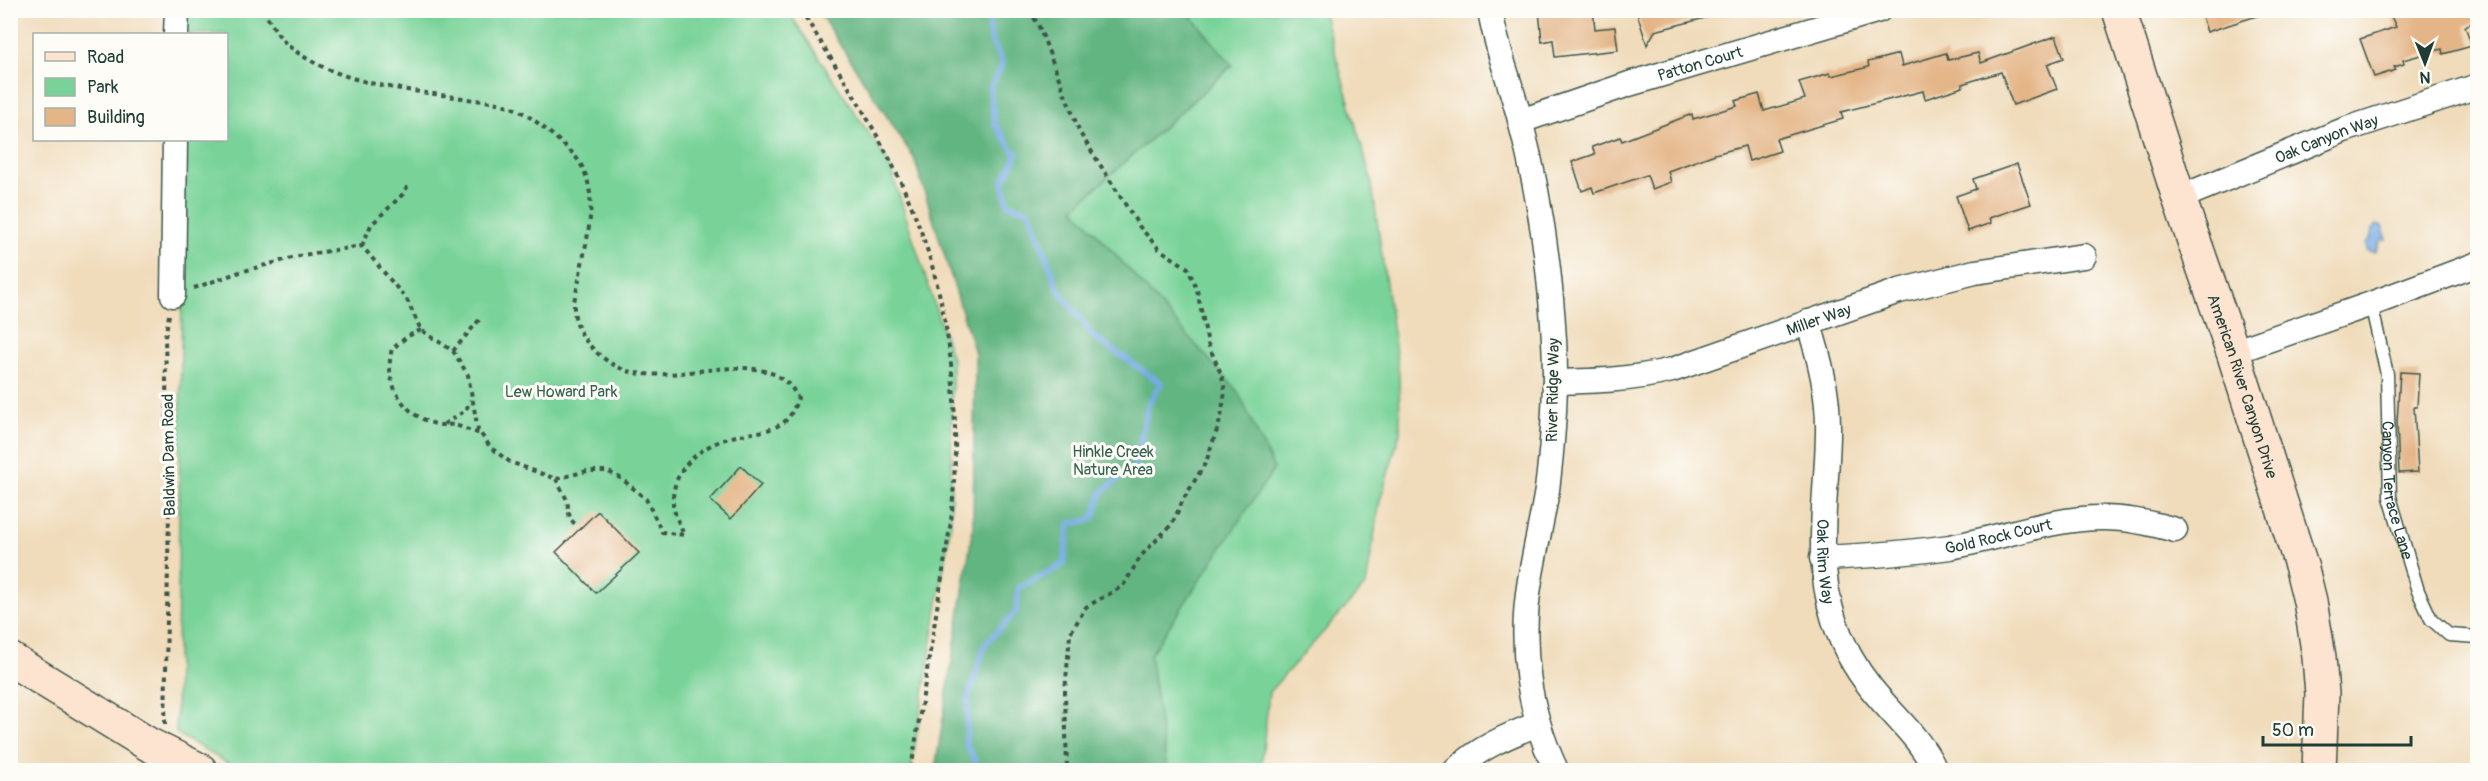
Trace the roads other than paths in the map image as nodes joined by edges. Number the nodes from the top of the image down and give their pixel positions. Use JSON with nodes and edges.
{"nodes":[{"id":1,"x":177,"y":10,"type":"edge"},
{"id":2,"x":1490,"y":10,"type":"edge"},
{"id":3,"x":1880,"y":10,"type":"edge"},
{"id":4,"x":2119,"y":10,"type":"edge"},
{"id":5,"x":177,"y":33,"type":"edge"},
{"id":6,"x":2478,"y":86,"type":"edge"},
{"id":7,"x":1521,"y":121,"type":"junction"},
{"id":8,"x":175,"y":141,"type":"edge"},
{"id":9,"x":2179,"y":198,"type":"junction"},
{"id":10,"x":2084,"y":256,"type":"dead end"},
{"id":11,"x":2478,"y":264,"type":"edge"},
{"id":12,"x":173,"y":294,"type":"road end"},
{"id":13,"x":2371,"y":304,"type":"junction"},
{"id":14,"x":1808,"y":322,"type":"junction"},
{"id":15,"x":2233,"y":352,"type":"junction"},
{"id":16,"x":1555,"y":382,"type":"junction"},
{"id":17,"x":2175,"y":530,"type":"dead end"},
{"id":18,"x":1822,"y":558,"type":"junction"},
{"id":19,"x":2478,"y":638,"type":"edge"},
{"id":20,"x":10,"y":659,"type":"edge"},
{"id":21,"x":1538,"y":724,"type":"junction"},
{"id":22,"x":162,"y":761,"type":"edge"},
{"id":23,"x":200,"y":771,"type":"edge"},
{"id":24,"x":1456,"y":771,"type":"edge"},
{"id":25,"x":1556,"y":771,"type":"edge"},
{"id":26,"x":1935,"y":771,"type":"edge"},
{"id":27,"x":2319,"y":771,"type":"edge"}],
"edges":[{"from":1,"to":5,"type":"street"},
{"from":2,"to":7,"type":"street","name":"River Ridge Way"},
{"from":3,"to":7,"type":"street","name":"Patton Court"},
{"from":4,"to":9,"type":"main road","name":"American River Canyon Drive"},
{"from":6,"to":9,"type":"street","name":"Oak Canyon Way"},
{"from":7,"to":16,"type":"street","name":"River Ridge Way"},
{"from":8,"to":12,"type":"street"},
{"from":9,"to":15,"type":"main road","name":"American River Canyon Drive"},
{"from":10,"to":14,"type":"street","name":"Miller Way"},
{"from":11,"to":13,"type":"street"},
{"from":13,"to":15,"type":"street"},
{"from":13,"to":19,"type":"lane","name":"Canyon Terrace Lane"},
{"from":14,"to":16,"type":"street","name":"Miller Way"},
{"from":14,"to":18,"type":"street","name":"Oak Rim Way"},
{"from":15,"to":27,"type":"main road","name":"American River Canyon Drive"},
{"from":16,"to":21,"type":"street","name":"River Ridge Way"},
{"from":17,"to":18,"type":"street","name":"Gold Rock Court"},
{"from":18,"to":26,"type":"street","name":"Oak Rim Way"},
{"from":20,"to":22,"type":"main road"},
{"from":21,"to":24,"type":"street"},
{"from":21,"to":25,"type":"street","name":"River Ridge Way"},
{"from":22,"to":23,"type":"main road"}]}
